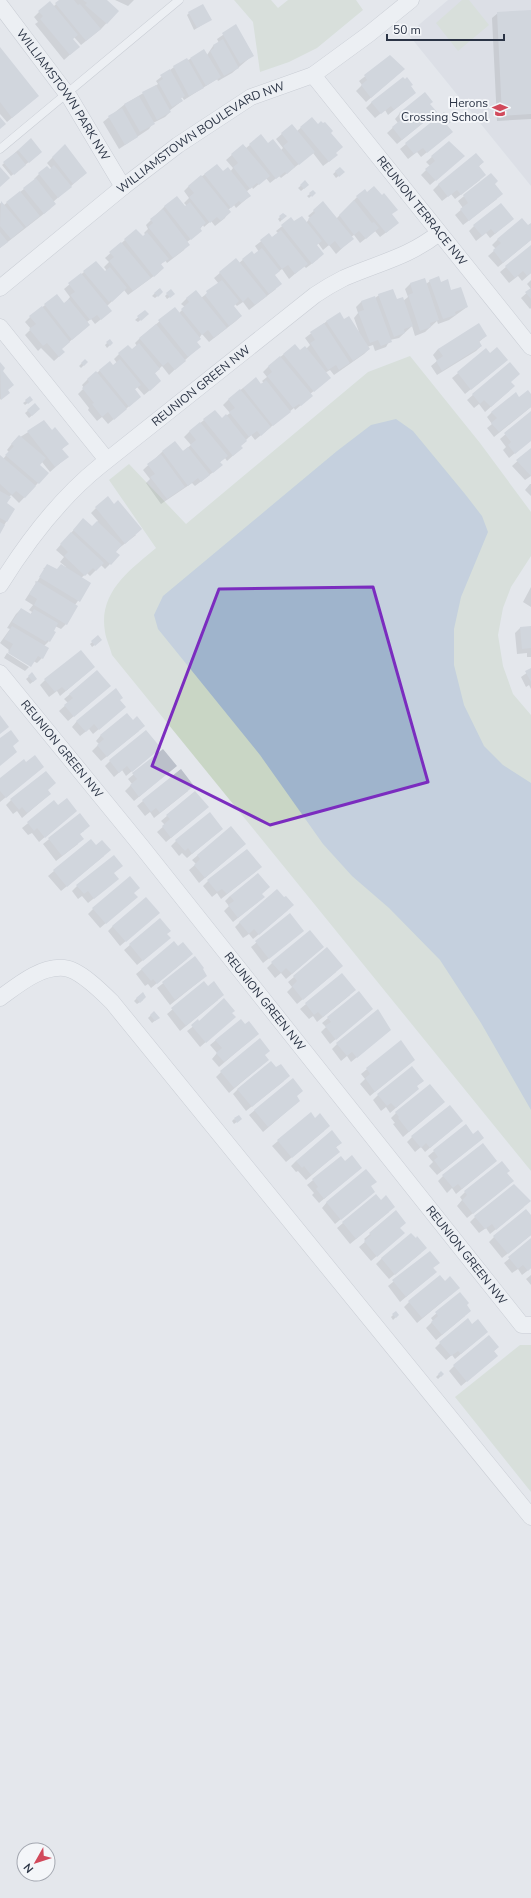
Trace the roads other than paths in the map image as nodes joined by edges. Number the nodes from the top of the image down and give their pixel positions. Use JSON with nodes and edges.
{"nodes":[{"id":1,"x":179,"y":0,"type":"edge"},
{"id":2,"x":411,"y":0,"type":"edge"},
{"id":3,"x":3,"y":3,"type":"edge"},
{"id":4,"x":313,"y":75,"type":"junction"},
{"id":5,"x":66,"y":94,"type":"junction"},
{"id":6,"x":0,"y":149,"type":"edge"},
{"id":7,"x":123,"y":187,"type":"junction"},
{"id":8,"x":439,"y":233,"type":"junction"},
{"id":9,"x":0,"y":288,"type":"edge"},
{"id":10,"x":0,"y":326,"type":"edge"},
{"id":11,"x":531,"y":347,"type":"edge"},
{"id":12,"x":108,"y":460,"type":"junction"},
{"id":13,"x":0,"y":584,"type":"edge"},
{"id":14,"x":0,"y":673,"type":"edge"},
{"id":15,"x":0,"y":998,"type":"edge"},
{"id":16,"x":531,"y":1325,"type":"edge"},
{"id":17,"x":531,"y":1517,"type":"edge"}],
"edges":[{"from":1,"to":5,"type":"lane"},
{"from":2,"to":4,"type":"street","name":"WILLIAMSTOWN BOULEVARD NW"},
{"from":3,"to":5,"type":"street","name":"WILLIAMSTOWN PARK NW"},
{"from":4,"to":7,"type":"street","name":"WILLIAMSTOWN BOULEVARD NW"},
{"from":4,"to":8,"type":"street","name":"REUNION TERRACE NW"},
{"from":5,"to":6,"type":"lane"},
{"from":5,"to":7,"type":"street","name":"WILLIAMSTOWN PARK NW"},
{"from":7,"to":9,"type":"street","name":"WILLIAMSTOWN BOULEVARD NW"},
{"from":8,"to":11,"type":"street","name":"REUNION TERRACE NW"},
{"from":8,"to":12,"type":"street","name":"REUNION GREEN NW"},
{"from":10,"to":12,"type":"street"},
{"from":12,"to":13,"type":"street","name":"REUNION GREEN NW"},
{"from":14,"to":16,"type":"street","name":"REUNION GREEN NW"},
{"from":15,"to":17,"type":"street"}]}
